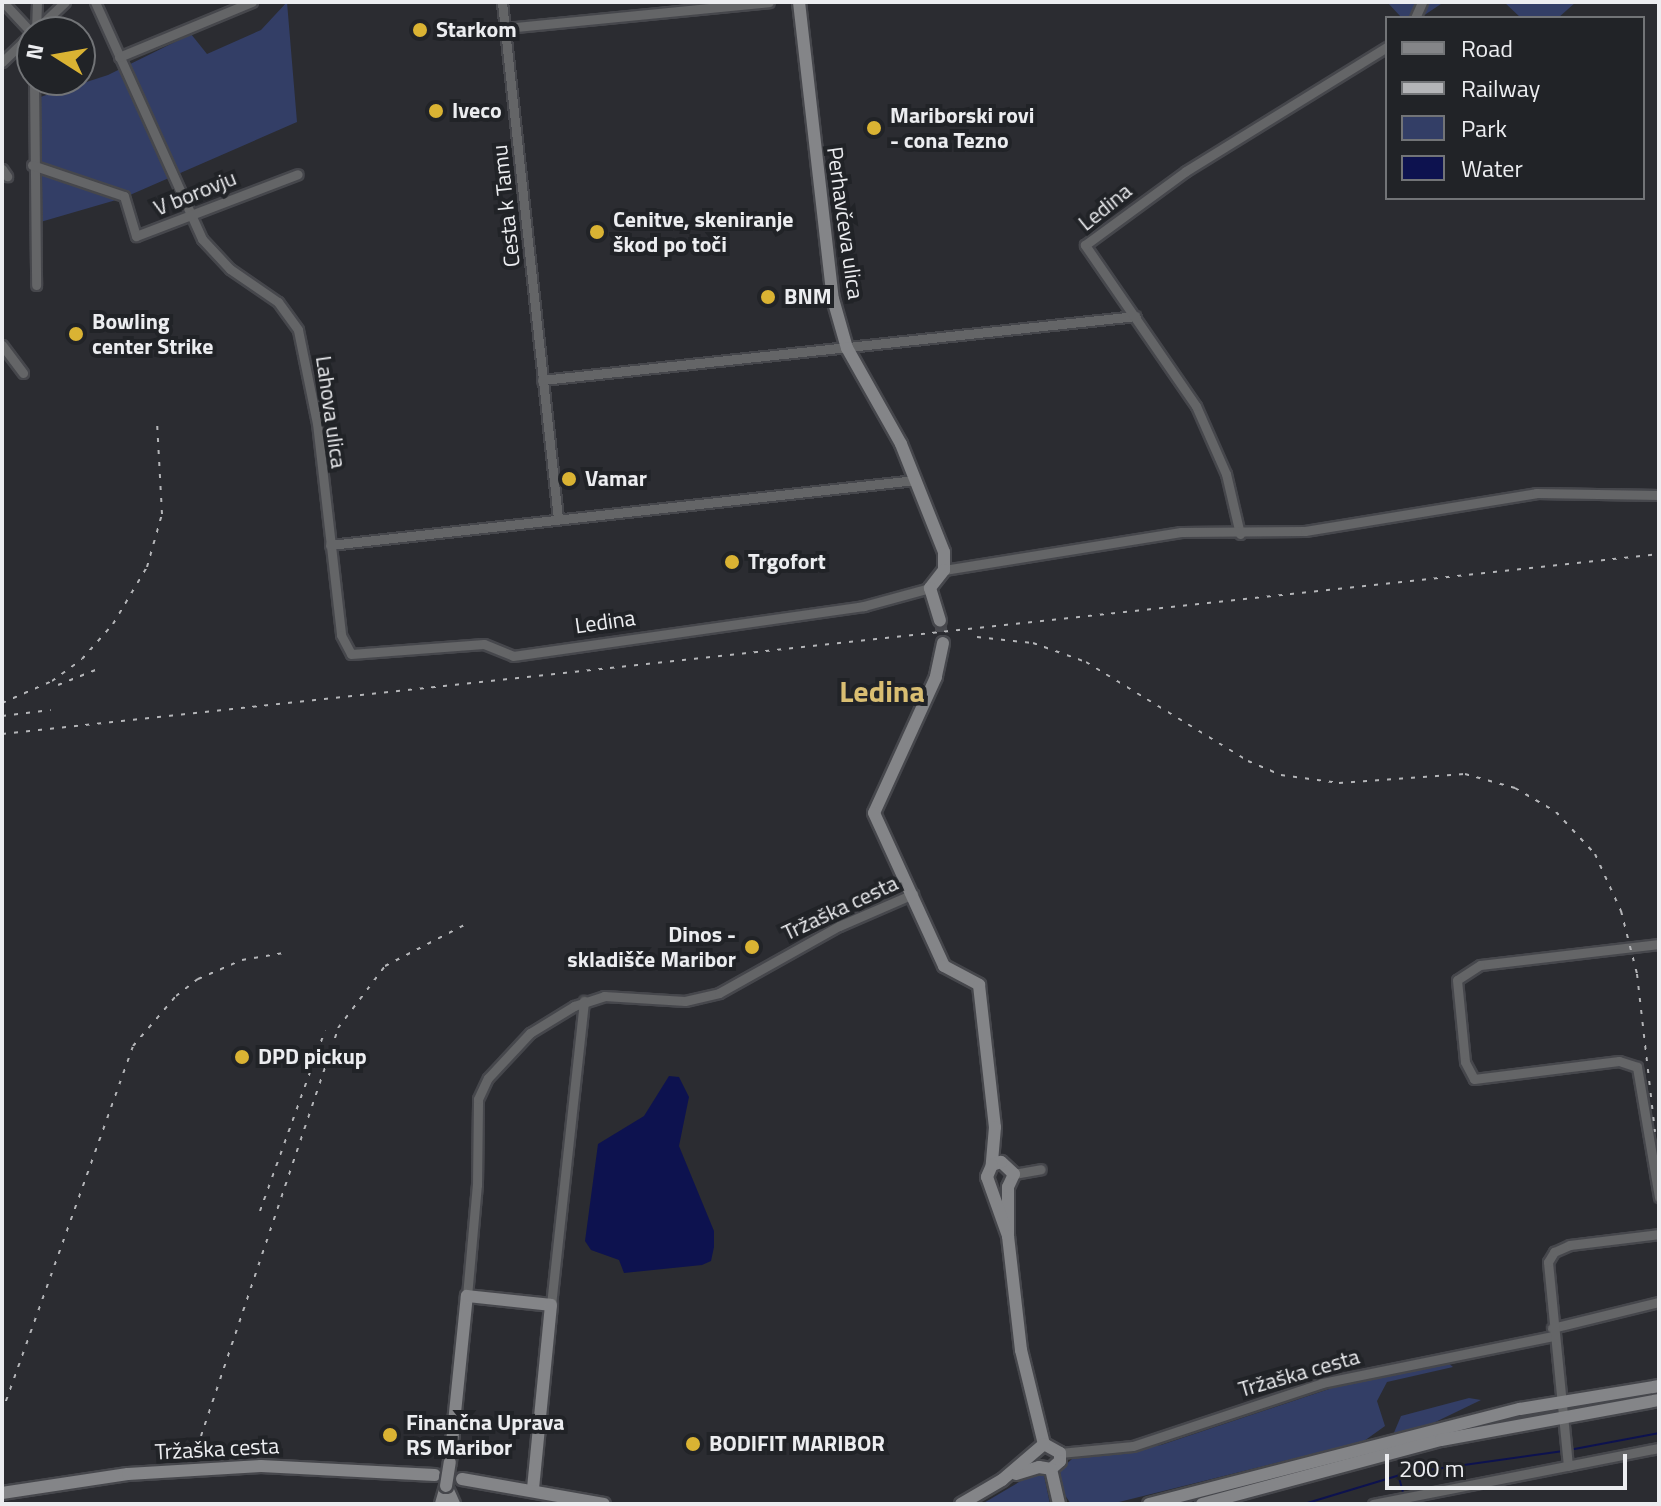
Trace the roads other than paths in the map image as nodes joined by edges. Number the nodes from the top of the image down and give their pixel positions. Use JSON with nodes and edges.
{"nodes":[{"id":1,"x":3,"y":2,"type":"edge"},
{"id":2,"x":65,"y":2,"type":"edge"},
{"id":3,"x":95,"y":2,"type":"edge"},
{"id":4,"x":252,"y":2,"type":"edge"},
{"id":5,"x":502,"y":2,"type":"edge"},
{"id":6,"x":769,"y":2,"type":"edge"},
{"id":7,"x":799,"y":2,"type":"edge"},
{"id":8,"x":19,"y":16,"type":"edge"},
{"id":9,"x":50,"y":16,"type":"edge"},
{"id":10,"x":505,"y":28,"type":"junction"},
{"id":11,"x":1385,"y":48,"type":"edge"},
{"id":12,"x":119,"y":57,"type":"junction"},
{"id":13,"x":34,"y":96,"type":"edge"},
{"id":14,"x":32,"y":165,"type":"junction"},
{"id":15,"x":298,"y":174,"type":"dead end"},
{"id":16,"x":190,"y":214,"type":"junction"},
{"id":17,"x":36,"y":285,"type":"dead end"},
{"id":18,"x":1136,"y":316,"type":"junction"},
{"id":19,"x":2,"y":345,"type":"edge"},
{"id":20,"x":847,"y":348,"type":"junction"},
{"id":21,"x":23,"y":373,"type":"dead end"},
{"id":22,"x":542,"y":380,"type":"junction"},
{"id":23,"x":915,"y":480,"type":"junction"},
{"id":24,"x":1659,"y":495,"type":"edge"},
{"id":25,"x":558,"y":518,"type":"junction"},
{"id":26,"x":1240,"y":534,"type":"junction"},
{"id":27,"x":330,"y":545,"type":"junction"},
{"id":28,"x":944,"y":570,"type":"junction"},
{"id":29,"x":930,"y":588,"type":"junction"},
{"id":30,"x":940,"y":620,"type":"tunnel mouth"},
{"id":31,"x":943,"y":643,"type":"tunnel mouth"},
{"id":32,"x":478,"y":644,"type":"joint"},
{"id":33,"x":913,"y":894,"type":"junction"},
{"id":34,"x":1659,"y":944,"type":"edge"},
{"id":35,"x":584,"y":1001,"type":"junction"},
{"id":36,"x":995,"y":1127,"type":"junction"},
{"id":37,"x":1006,"y":1163,"type":"junction"},
{"id":38,"x":992,"y":1165,"type":"junction"},
{"id":39,"x":1041,"y":1169,"type":"dead end"},
{"id":40,"x":1014,"y":1174,"type":"junction"},
{"id":41,"x":1008,"y":1187,"type":"junction"},
{"id":42,"x":993,"y":1188,"type":"junction"},
{"id":43,"x":1659,"y":1197,"type":"edge"},
{"id":44,"x":1659,"y":1234,"type":"edge"},
{"id":45,"x":1008,"y":1236,"type":"junction"},
{"id":46,"x":467,"y":1296,"type":"junction"},
{"id":47,"x":1659,"y":1302,"type":"edge"},
{"id":48,"x":551,"y":1305,"type":"junction"},
{"id":49,"x":1552,"y":1332,"type":"junction"},
{"id":50,"x":1659,"y":1386,"type":"edge"},
{"id":51,"x":1659,"y":1400,"type":"edge"},
{"id":52,"x":1559,"y":1401,"type":"junction"},
{"id":53,"x":1560,"y":1416,"type":"junction"},
{"id":54,"x":1659,"y":1448,"type":"edge"},
{"id":55,"x":1039,"y":1449,"type":"junction"},
{"id":56,"x":1060,"y":1453,"type":"junction"},
{"id":57,"x":1567,"y":1463,"type":"junction"},
{"id":58,"x":1045,"y":1468,"type":"junction"},
{"id":59,"x":435,"y":1475,"type":"dead end"},
{"id":60,"x":462,"y":1479,"type":"dead end"},
{"id":61,"x":1002,"y":1480,"type":"junction"},
{"id":62,"x":533,"y":1489,"type":"junction"},
{"id":63,"x":2,"y":1493,"type":"edge"},
{"id":64,"x":449,"y":1499,"type":"edge"},
{"id":65,"x":1059,"y":1502,"type":"edge"},
{"id":66,"x":604,"y":1504,"type":"edge"},
{"id":67,"x":961,"y":1504,"type":"edge"},
{"id":68,"x":1149,"y":1504,"type":"edge"},
{"id":69,"x":1202,"y":1504,"type":"edge"},
{"id":70,"x":1373,"y":1504,"type":"edge"}],
"edges":[{"from":1,"to":8,"type":"street"},
{"from":2,"to":9,"type":"street"},
{"from":3,"to":12,"type":"street","name":"Lahova ulica"},
{"from":4,"to":12,"type":"street"},
{"from":5,"to":10,"type":"street","name":"Cesta k Tamu"},
{"from":6,"to":10,"type":"street"},
{"from":7,"to":20,"type":"street","name":"Perhavčeva ulica"},
{"from":10,"to":22,"type":"street","name":"Cesta k Tamu"},
{"from":11,"to":18,"type":"street","name":"Ledina"},
{"from":12,"to":16,"type":"street","name":"Lahova ulica"},
{"from":13,"to":14,"type":"street"},
{"from":14,"to":16,"type":"street","name":"V borovju"},
{"from":14,"to":17,"type":"street"},
{"from":15,"to":16,"type":"street","name":"V borovju"},
{"from":16,"to":27,"type":"street","name":"Lahova ulica"},
{"from":18,"to":20,"type":"street"},
{"from":18,"to":26,"type":"street","name":"Ledina"},
{"from":19,"to":21,"type":"street"},
{"from":20,"to":22,"type":"street"},
{"from":20,"to":23,"type":"street","name":"Perhavčeva ulica"},
{"from":22,"to":25,"type":"street","name":"Cesta k Tamu"},
{"from":23,"to":25,"type":"street"},
{"from":23,"to":28,"type":"street","name":"Perhavčeva ulica"},
{"from":24,"to":26,"type":"street"},
{"from":25,"to":27,"type":"street"},
{"from":26,"to":28,"type":"street"},
{"from":27,"to":32,"type":"street","name":"Lahova ulica"},
{"from":28,"to":29,"type":"street"},
{"from":29,"to":30,"type":"street"},
{"from":29,"to":32,"type":"street","name":"Ledina"},
{"from":31,"to":33,"type":"street"},
{"from":33,"to":35,"type":"street","name":"Tržaška cesta"},
{"from":33,"to":36,"type":"street","name":"Tržaška cesta"},
{"from":34,"to":43,"type":"street"},
{"from":35,"to":46,"type":"street","name":"Tržaška cesta"},
{"from":35,"to":48,"type":"street"},
{"from":36,"to":37,"type":"street"},
{"from":36,"to":38,"type":"street"},
{"from":37,"to":38,"type":"street"},
{"from":37,"to":40,"type":"street"},
{"from":38,"to":42,"type":"street"},
{"from":39,"to":40,"type":"street"},
{"from":40,"to":41,"type":"street"},
{"from":41,"to":42,"type":"street"},
{"from":41,"to":45,"type":"street"},
{"from":42,"to":45,"type":"street"},
{"from":44,"to":49,"type":"street"},
{"from":45,"to":55,"type":"street"},
{"from":46,"to":48,"type":"street"},
{"from":46,"to":64,"type":"street","name":"Tržaška cesta","bridge":true},
{"from":47,"to":49,"type":"street","name":"Tržaška cesta"},
{"from":48,"to":62,"type":"street"},
{"from":49,"to":52,"type":"street"},
{"from":49,"to":56,"type":"street","name":"Tržaška cesta"},
{"from":50,"to":52,"type":"street"},
{"from":51,"to":53,"type":"street"},
{"from":52,"to":53,"type":"street"},
{"from":52,"to":68,"type":"street"},
{"from":53,"to":57,"type":"street"},
{"from":53,"to":69,"type":"street"},
{"from":54,"to":57,"type":"street"},
{"from":55,"to":56,"type":"street"},
{"from":55,"to":58,"type":"street"},
{"from":55,"to":61,"type":"street"},
{"from":56,"to":58,"type":"street"},
{"from":57,"to":70,"type":"street"},
{"from":58,"to":61,"type":"street"},
{"from":58,"to":65,"type":"street"},
{"from":59,"to":63,"type":"street","name":"Tržaška cesta"},
{"from":60,"to":62,"type":"street"},
{"from":61,"to":67,"type":"street"},
{"from":62,"to":66,"type":"street"}]}
